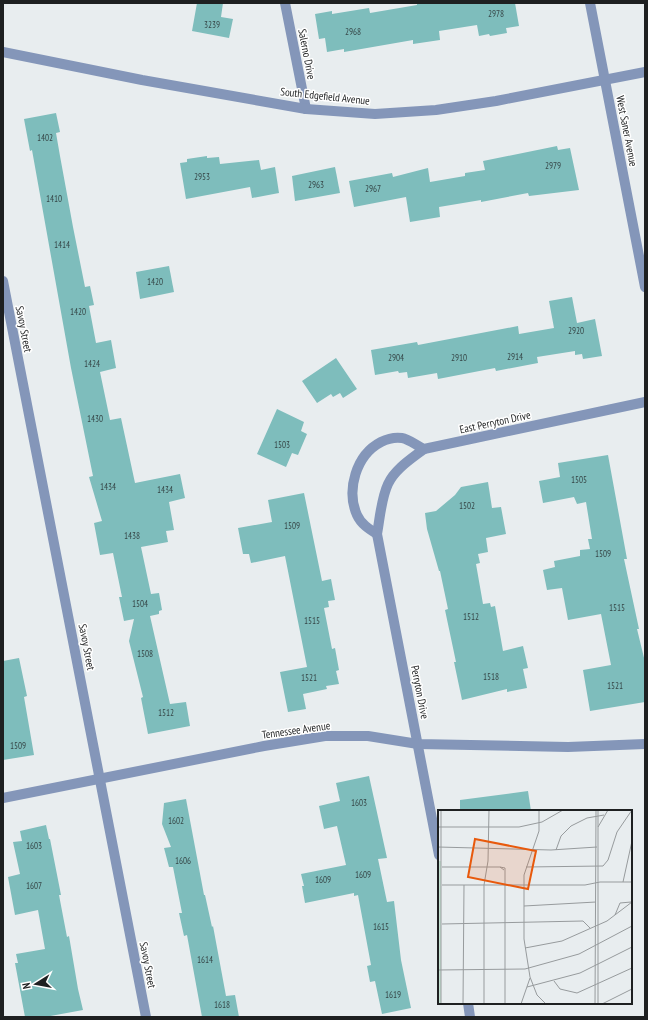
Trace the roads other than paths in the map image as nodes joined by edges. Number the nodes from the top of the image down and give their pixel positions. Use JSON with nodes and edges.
{"nodes":[{"id":1,"x":285,"y":3,"type":"edge"},
{"id":2,"x":590,"y":3,"type":"edge"},
{"id":3,"x":3,"y":52,"type":"edge"},
{"id":4,"x":645,"y":72,"type":"edge"},
{"id":5,"x":605,"y":79,"type":"junction"},
{"id":6,"x":306,"y":109,"type":"junction"},
{"id":7,"x":3,"y":281,"type":"edge"},
{"id":8,"x":645,"y":287,"type":"edge"},
{"id":9,"x":645,"y":402,"type":"edge"},
{"id":10,"x":424,"y":449,"type":"junction"},
{"id":11,"x":377,"y":534,"type":"junction"},
{"id":12,"x":418,"y":744,"type":"junction"},
{"id":13,"x":645,"y":744,"type":"edge"},
{"id":14,"x":100,"y":779,"type":"junction"},
{"id":15,"x":3,"y":798,"type":"edge"},
{"id":16,"x":438,"y":850,"type":"edge"},
{"id":17,"x":468,"y":1004,"type":"edge"},
{"id":18,"x":146,"y":1017,"type":"edge"},
{"id":19,"x":470,"y":1017,"type":"edge"}],
"edges":[{"from":1,"to":6,"type":"street","name":"Salerno Drive"},
{"from":2,"to":5,"type":"street","name":"West Saner Avenue"},
{"from":3,"to":6,"type":"street","name":"South Edgefield Avenue"},
{"from":4,"to":5,"type":"street","name":"South Edgefield Avenue"},
{"from":5,"to":6,"type":"street","name":"South Edgefield Avenue"},
{"from":5,"to":8,"type":"street","name":"West Saner Avenue"},
{"from":7,"to":14,"type":"street","name":"Savoy Street"},
{"from":9,"to":10,"type":"street","name":"East Perryton Drive"},
{"from":10,"to":11,"type":"street","name":"Perryton Drive"},
{"from":10,"to":11,"type":"street"},
{"from":11,"to":12,"type":"street","name":"Perryton Drive"},
{"from":12,"to":13,"type":"street","name":"Tennessee Avenue"},
{"from":12,"to":14,"type":"street","name":"Tennessee Avenue"},
{"from":12,"to":16,"type":"street","name":"Perryton Drive"},
{"from":14,"to":15,"type":"street","name":"Tennessee Avenue"},
{"from":14,"to":18,"type":"street","name":"Savoy Street"},
{"from":17,"to":19,"type":"street"}]}
